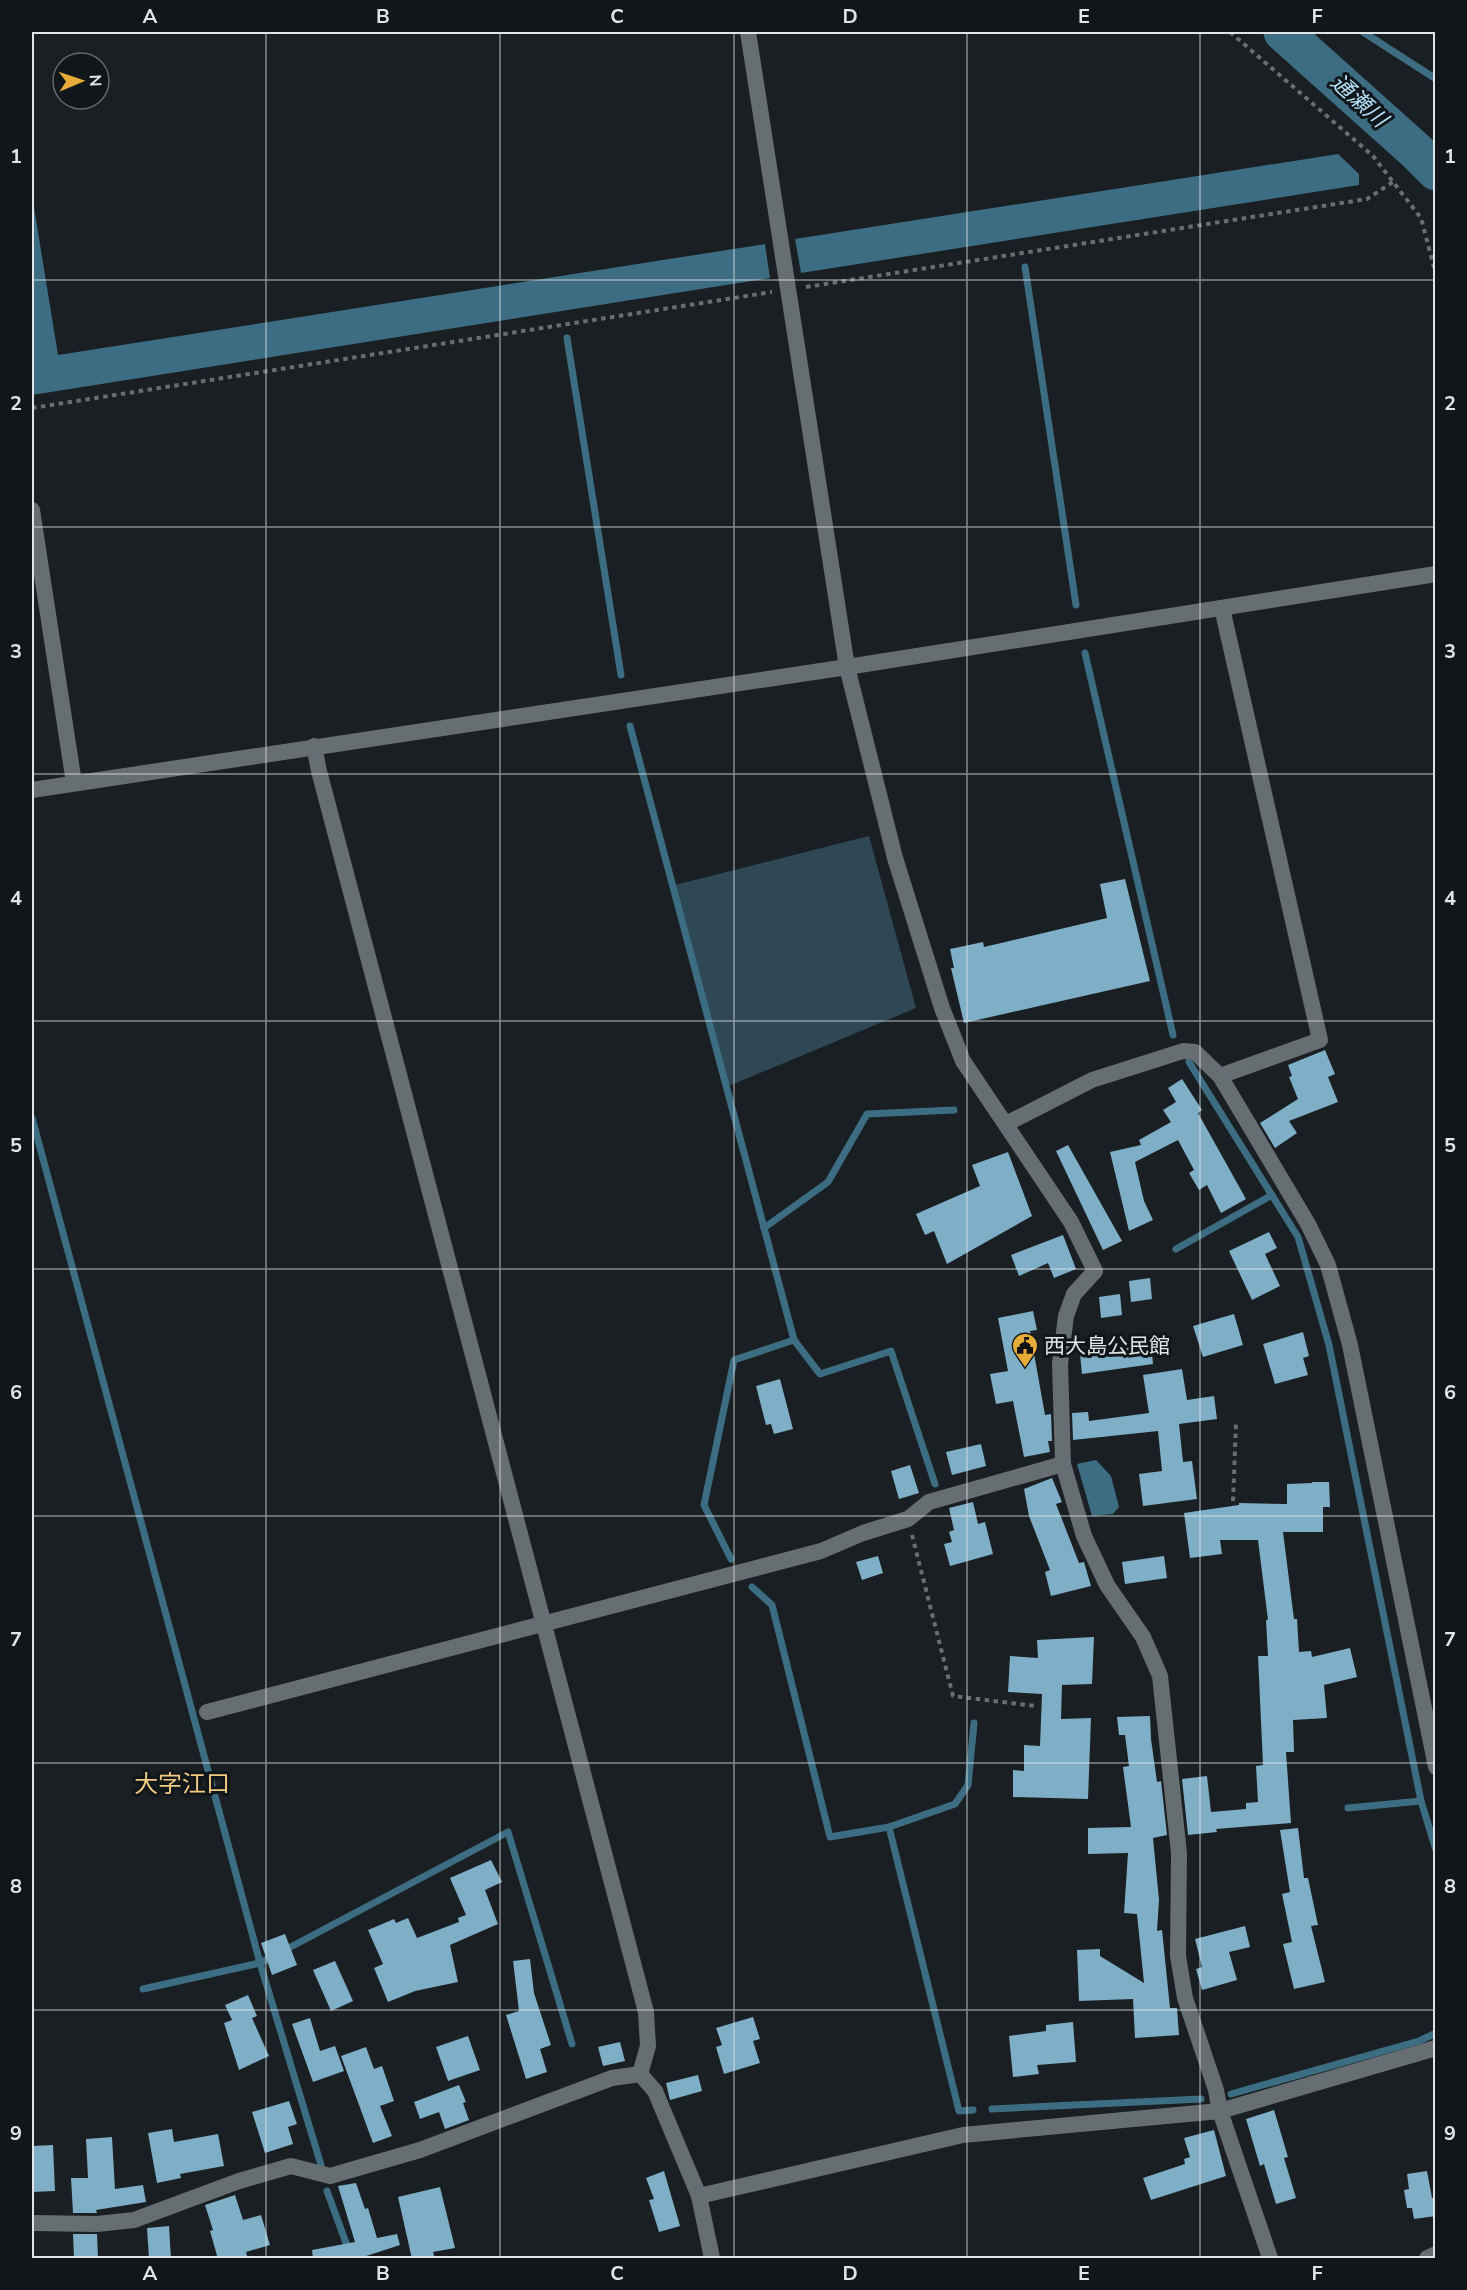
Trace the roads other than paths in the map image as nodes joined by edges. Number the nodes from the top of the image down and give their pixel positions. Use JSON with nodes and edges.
{"nodes":[{"id":1,"x":748,"y":32,"type":"edge"},
{"id":2,"x":32,"y":510,"type":"edge"},
{"id":3,"x":1436,"y":574,"type":"edge"},
{"id":4,"x":1222,"y":608,"type":"junction"},
{"id":5,"x":847,"y":667,"type":"junction"},
{"id":6,"x":314,"y":746,"type":"junction"},
{"id":7,"x":74,"y":783,"type":"junction"},
{"id":8,"x":32,"y":789,"type":"edge"},
{"id":9,"x":1220,"y":1076,"type":"junction"},
{"id":10,"x":1006,"y":1124,"type":"junction"},
{"id":11,"x":1063,"y":1464,"type":"junction"},
{"id":12,"x":544,"y":1623,"type":"junction"},
{"id":13,"x":207,"y":1712,"type":"dead end"},
{"id":14,"x":1436,"y":1767,"type":"edge"},
{"id":15,"x":1436,"y":2048,"type":"edge"},
{"id":16,"x":640,"y":2074,"type":"junction"},
{"id":17,"x":1220,"y":2111,"type":"junction"},
{"id":18,"x":699,"y":2196,"type":"junction"},
{"id":19,"x":32,"y":2223,"type":"edge"},
{"id":20,"x":1436,"y":2254,"type":"edge"},
{"id":21,"x":711,"y":2259,"type":"edge"},
{"id":22,"x":1270,"y":2259,"type":"edge"},
{"id":23,"x":1427,"y":2259,"type":"edge"}],
"edges":[{"from":1,"to":5,"type":"street"},
{"from":2,"to":7,"type":"street"},
{"from":3,"to":4,"type":"street"},
{"from":4,"to":5,"type":"street"},
{"from":4,"to":9,"type":"street"},
{"from":5,"to":6,"type":"street"},
{"from":5,"to":10,"type":"street"},
{"from":6,"to":7,"type":"street"},
{"from":6,"to":12,"type":"street"},
{"from":7,"to":8,"type":"street"},
{"from":9,"to":10,"type":"street"},
{"from":9,"to":14,"type":"street"},
{"from":10,"to":11,"type":"street"},
{"from":11,"to":12,"type":"street"},
{"from":11,"to":17,"type":"street"},
{"from":12,"to":13,"type":"street"},
{"from":12,"to":16,"type":"street"},
{"from":15,"to":17,"type":"street"},
{"from":16,"to":18,"type":"street"},
{"from":16,"to":19,"type":"street"},
{"from":17,"to":18,"type":"street"},
{"from":17,"to":22,"type":"street"},
{"from":18,"to":21,"type":"street"},
{"from":20,"to":23,"type":"street"}]}
